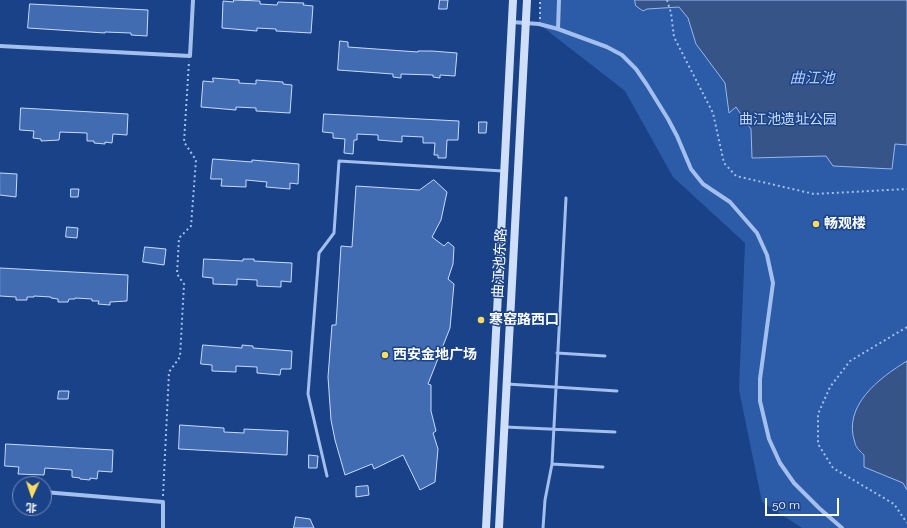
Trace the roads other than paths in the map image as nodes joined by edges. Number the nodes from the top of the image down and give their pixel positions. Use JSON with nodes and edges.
{"nodes":[{"id":1,"x":193,"y":0,"type":"edge"},
{"id":2,"x":513,"y":0,"type":"edge"},
{"id":3,"x":527,"y":0,"type":"edge"},
{"id":4,"x":559,"y":0,"type":"edge"},
{"id":5,"x":512,"y":22,"type":"junction"},
{"id":6,"x":525,"y":23,"type":"junction"},
{"id":7,"x":558,"y":29,"type":"junction"},
{"id":8,"x":0,"y":46,"type":"edge"},
{"id":9,"x":504,"y":171,"type":"junction"},
{"id":10,"x":566,"y":198,"type":"dead end"},
{"id":11,"x":557,"y":353,"type":"junction"},
{"id":12,"x":605,"y":356,"type":"dead end"},
{"id":13,"x":506,"y":384,"type":"junction"},
{"id":14,"x":556,"y":387,"type":"junction"},
{"id":15,"x":617,"y":391,"type":"dead end"},
{"id":16,"x":504,"y":427,"type":"junction"},
{"id":17,"x":554,"y":430,"type":"junction"},
{"id":18,"x":615,"y":432,"type":"dead end"},
{"id":19,"x":552,"y":464,"type":"junction"},
{"id":20,"x":603,"y":467,"type":"dead end"},
{"id":21,"x":327,"y":476,"type":"dead end"},
{"id":22,"x":52,"y":493,"type":"edge"},
{"id":23,"x":163,"y":528,"type":"edge"},
{"id":24,"x":486,"y":528,"type":"edge"},
{"id":25,"x":499,"y":528,"type":"edge"},
{"id":26,"x":543,"y":528,"type":"edge"},
{"id":27,"x":842,"y":528,"type":"edge"}],
"edges":[{"from":1,"to":8,"type":"street"},
{"from":2,"to":5,"type":"main road","name":"曲江池东路"},
{"from":3,"to":6,"type":"main road","name":"曲江池东路"},
{"from":4,"to":7,"type":"street"},
{"from":5,"to":6,"type":"street"},
{"from":5,"to":9,"type":"main road","name":"曲江池东路"},
{"from":6,"to":7,"type":"street"},
{"from":6,"to":13,"type":"main road","name":"曲江池东路"},
{"from":7,"to":27,"type":"street"},
{"from":9,"to":21,"type":"lane"},
{"from":9,"to":24,"type":"main road","name":"曲江池东路"},
{"from":10,"to":11,"type":"lane"},
{"from":11,"to":12,"type":"lane"},
{"from":11,"to":14,"type":"lane"},
{"from":13,"to":14,"type":"lane"},
{"from":13,"to":16,"type":"main road","name":"曲江池东路"},
{"from":14,"to":15,"type":"lane"},
{"from":14,"to":17,"type":"lane"},
{"from":16,"to":17,"type":"lane"},
{"from":16,"to":25,"type":"main road","name":"曲江池东路"},
{"from":17,"to":18,"type":"lane"},
{"from":17,"to":19,"type":"lane"},
{"from":19,"to":20,"type":"lane"},
{"from":19,"to":26,"type":"lane"},
{"from":22,"to":23,"type":"street"}]}
